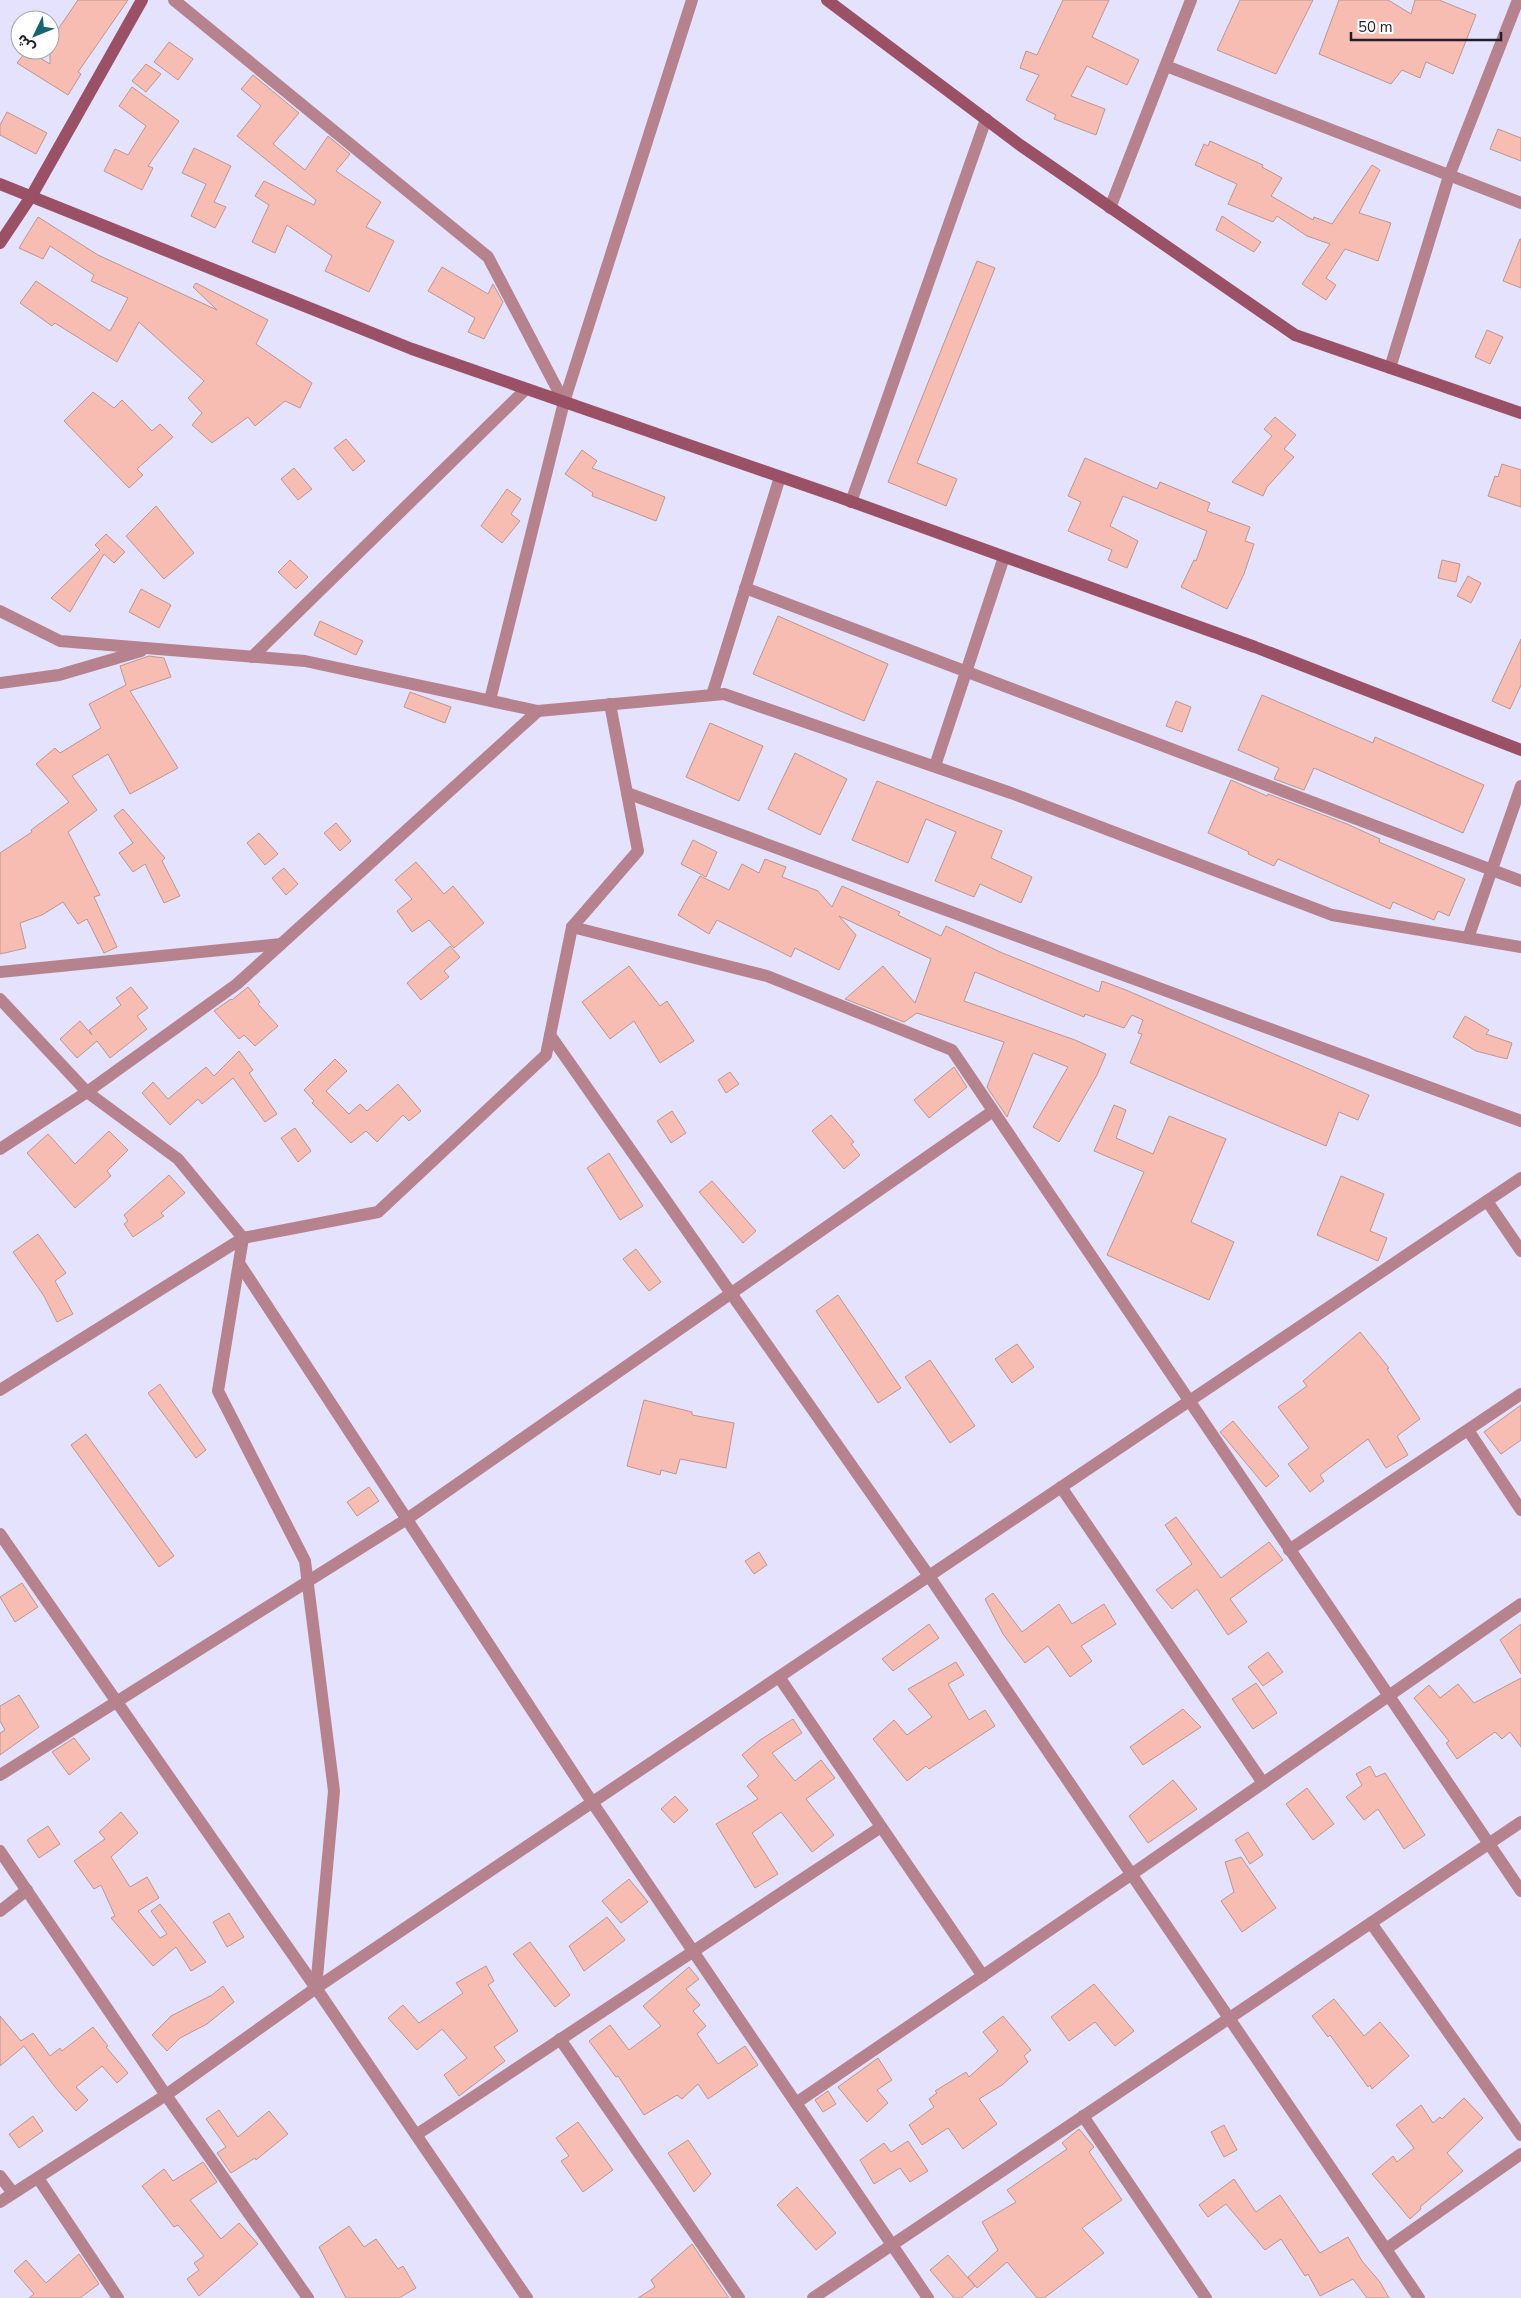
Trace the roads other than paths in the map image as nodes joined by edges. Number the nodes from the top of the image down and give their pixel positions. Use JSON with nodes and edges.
{"nodes":[{"id":1,"x":142,"y":0,"type":"edge"},
{"id":2,"x":174,"y":0,"type":"edge"},
{"id":3,"x":692,"y":0,"type":"edge"},
{"id":4,"x":826,"y":0,"type":"edge"},
{"id":5,"x":1191,"y":0,"type":"edge"},
{"id":6,"x":1519,"y":0,"type":"edge"},
{"id":7,"x":1166,"y":66,"type":"junction"},
{"id":8,"x":986,"y":119,"type":"junction"},
{"id":9,"x":1449,"y":176,"type":"junction"},
{"id":10,"x":0,"y":184,"type":"edge"},
{"id":11,"x":32,"y":195,"type":"junction"},
{"id":12,"x":1521,"y":202,"type":"edge"},
{"id":13,"x":1110,"y":208,"type":"junction"},
{"id":14,"x":0,"y":243,"type":"edge"},
{"id":15,"x":1390,"y":368,"type":"junction"},
{"id":16,"x":526,"y":389,"type":"junction"},
{"id":17,"x":564,"y":402,"type":"junction"},
{"id":18,"x":1521,"y":413,"type":"edge"},
{"id":19,"x":780,"y":477,"type":"junction"},
{"id":20,"x":851,"y":502,"type":"junction"},
{"id":21,"x":1004,"y":557,"type":"junction"},
{"id":22,"x":745,"y":588,"type":"junction"},
{"id":23,"x":0,"y":611,"type":"edge"},
{"id":24,"x":150,"y":649,"type":"junction"},
{"id":25,"x":252,"y":657,"type":"junction"},
{"id":26,"x":966,"y":671,"type":"junction"},
{"id":27,"x":0,"y":683,"type":"edge"},
{"id":28,"x":712,"y":695,"type":"junction"},
{"id":29,"x":490,"y":700,"type":"junction"},
{"id":30,"x":610,"y":704,"type":"junction"},
{"id":31,"x":538,"y":711,"type":"junction"},
{"id":32,"x":1521,"y":750,"type":"edge"},
{"id":33,"x":935,"y":766,"type":"junction"},
{"id":34,"x":1521,"y":786,"type":"edge"},
{"id":35,"x":627,"y":793,"type":"junction"},
{"id":36,"x":1492,"y":869,"type":"junction"},
{"id":37,"x":1521,"y":881,"type":"edge"},
{"id":38,"x":572,"y":927,"type":"junction"},
{"id":39,"x":1468,"y":938,"type":"junction"},
{"id":40,"x":281,"y":944,"type":"junction"},
{"id":41,"x":1521,"y":947,"type":"edge"},
{"id":42,"x":0,"y":972,"type":"edge"},
{"id":43,"x":0,"y":999,"type":"edge"},
{"id":44,"x":5,"y":1013,"type":"edge"},
{"id":45,"x":550,"y":1035,"type":"junction"},
{"id":46,"x":87,"y":1092,"type":"junction"},
{"id":47,"x":993,"y":1111,"type":"junction"},
{"id":48,"x":1521,"y":1121,"type":"edge"},
{"id":49,"x":0,"y":1149,"type":"edge"},
{"id":50,"x":1521,"y":1178,"type":"edge"},
{"id":51,"x":1487,"y":1201,"type":"junction"},
{"id":52,"x":243,"y":1238,"type":"junction"},
{"id":53,"x":1521,"y":1252,"type":"edge"},
{"id":54,"x":239,"y":1263,"type":"junction"},
{"id":55,"x":732,"y":1293,"type":"junction"},
{"id":56,"x":0,"y":1390,"type":"edge"},
{"id":57,"x":1521,"y":1394,"type":"edge"},
{"id":58,"x":1189,"y":1401,"type":"junction"},
{"id":59,"x":1468,"y":1430,"type":"junction"},
{"id":60,"x":1061,"y":1487,"type":"junction"},
{"id":61,"x":1521,"y":1510,"type":"edge"},
{"id":62,"x":406,"y":1519,"type":"junction"},
{"id":63,"x":0,"y":1534,"type":"edge"},
{"id":64,"x":1289,"y":1550,"type":"junction"},
{"id":65,"x":929,"y":1576,"type":"junction"},
{"id":66,"x":308,"y":1581,"type":"junction"},
{"id":67,"x":1521,"y":1604,"type":"edge"},
{"id":68,"x":779,"y":1677,"type":"junction"},
{"id":69,"x":1388,"y":1696,"type":"junction"},
{"id":70,"x":116,"y":1701,"type":"junction"},
{"id":71,"x":0,"y":1775,"type":"edge"},
{"id":72,"x":1263,"y":1783,"type":"junction"},
{"id":73,"x":592,"y":1802,"type":"junction"},
{"id":74,"x":1521,"y":1822,"type":"edge"},
{"id":75,"x":881,"y":1827,"type":"junction"},
{"id":76,"x":1488,"y":1844,"type":"junction"},
{"id":77,"x":0,"y":1852,"type":"edge"},
{"id":78,"x":1132,"y":1874,"type":"junction"},
{"id":79,"x":27,"y":1890,"type":"junction"},
{"id":80,"x":1521,"y":1891,"type":"edge"},
{"id":81,"x":0,"y":1911,"type":"edge"},
{"id":82,"x":1371,"y":1923,"type":"junction"},
{"id":83,"x":693,"y":1952,"type":"junction"},
{"id":84,"x":983,"y":1976,"type":"junction"},
{"id":85,"x":316,"y":1988,"type":"junction"},
{"id":86,"x":1229,"y":2018,"type":"junction"},
{"id":87,"x":560,"y":2039,"type":"junction"},
{"id":88,"x":166,"y":2095,"type":"junction"},
{"id":89,"x":796,"y":2102,"type":"junction"},
{"id":90,"x":1083,"y":2116,"type":"junction"},
{"id":91,"x":416,"y":2135,"type":"junction"},
{"id":92,"x":1521,"y":2135,"type":"edge"},
{"id":93,"x":1521,"y":2154,"type":"edge"},
{"id":94,"x":0,"y":2176,"type":"edge"},
{"id":95,"x":38,"y":2178,"type":"junction"},
{"id":96,"x":13,"y":2194,"type":"junction"},
{"id":97,"x":0,"y":2202,"type":"edge"},
{"id":98,"x":892,"y":2245,"type":"junction"},
{"id":99,"x":1386,"y":2249,"type":"junction"},
{"id":100,"x":118,"y":2298,"type":"edge"},
{"id":101,"x":308,"y":2298,"type":"edge"},
{"id":102,"x":526,"y":2298,"type":"edge"},
{"id":103,"x":739,"y":2298,"type":"edge"},
{"id":104,"x":814,"y":2298,"type":"edge"},
{"id":105,"x":928,"y":2298,"type":"edge"},
{"id":106,"x":1206,"y":2298,"type":"edge"},
{"id":107,"x":1419,"y":2298,"type":"edge"}],
"edges":[{"from":1,"to":11,"type":"street"},
{"from":2,"to":17,"type":"street"},
{"from":3,"to":17,"type":"street"},
{"from":4,"to":8,"type":"street"},
{"from":5,"to":7,"type":"street"},
{"from":6,"to":9,"type":"street"},
{"from":7,"to":9,"type":"street"},
{"from":7,"to":13,"type":"street"},
{"from":8,"to":13,"type":"street"},
{"from":8,"to":20,"type":"street"},
{"from":9,"to":12,"type":"street"},
{"from":9,"to":15,"type":"street"},
{"from":10,"to":11,"type":"street"},
{"from":11,"to":14,"type":"street"},
{"from":11,"to":16,"type":"street"},
{"from":13,"to":15,"type":"street"},
{"from":15,"to":18,"type":"street"},
{"from":16,"to":17,"type":"street"},
{"from":16,"to":25,"type":"street"},
{"from":17,"to":19,"type":"street"},
{"from":17,"to":29,"type":"street"},
{"from":19,"to":20,"type":"street"},
{"from":19,"to":22,"type":"street"},
{"from":20,"to":21,"type":"street"},
{"from":21,"to":26,"type":"street"},
{"from":21,"to":32,"type":"street"},
{"from":22,"to":26,"type":"street"},
{"from":22,"to":28,"type":"street"},
{"from":23,"to":24,"type":"street"},
{"from":24,"to":25,"type":"street"},
{"from":24,"to":27,"type":"street"},
{"from":25,"to":29,"type":"street"},
{"from":26,"to":33,"type":"street"},
{"from":26,"to":36,"type":"street"},
{"from":28,"to":30,"type":"street"},
{"from":28,"to":33,"type":"street"},
{"from":29,"to":31,"type":"street"},
{"from":30,"to":31,"type":"street"},
{"from":30,"to":35,"type":"street"},
{"from":31,"to":40,"type":"street"},
{"from":33,"to":39,"type":"street"},
{"from":34,"to":36,"type":"street"},
{"from":35,"to":38,"type":"street"},
{"from":35,"to":48,"type":"street"},
{"from":36,"to":37,"type":"street"},
{"from":36,"to":39,"type":"street"},
{"from":38,"to":45,"type":"street"},
{"from":38,"to":47,"type":"street"},
{"from":39,"to":41,"type":"street"},
{"from":40,"to":42,"type":"street"},
{"from":40,"to":46,"type":"street"},
{"from":43,"to":44,"type":"street"},
{"from":44,"to":46,"type":"street"},
{"from":45,"to":52,"type":"street"},
{"from":45,"to":55,"type":"street"},
{"from":46,"to":49,"type":"street"},
{"from":46,"to":52,"type":"street"},
{"from":47,"to":55,"type":"street"},
{"from":47,"to":58,"type":"street"},
{"from":50,"to":51,"type":"street"},
{"from":51,"to":53,"type":"street"},
{"from":51,"to":58,"type":"street"},
{"from":52,"to":54,"type":"street"},
{"from":52,"to":56,"type":"street"},
{"from":54,"to":62,"type":"street"},
{"from":54,"to":66,"type":"street"},
{"from":55,"to":62,"type":"street"},
{"from":55,"to":65,"type":"street"},
{"from":57,"to":59,"type":"street"},
{"from":58,"to":60,"type":"street"},
{"from":58,"to":64,"type":"street"},
{"from":59,"to":61,"type":"street"},
{"from":59,"to":64,"type":"street"},
{"from":60,"to":65,"type":"street"},
{"from":60,"to":72,"type":"street"},
{"from":62,"to":66,"type":"street"},
{"from":62,"to":73,"type":"street"},
{"from":63,"to":70,"type":"street"},
{"from":64,"to":69,"type":"street"},
{"from":65,"to":68,"type":"street"},
{"from":65,"to":78,"type":"street"},
{"from":66,"to":70,"type":"street"},
{"from":66,"to":85,"type":"street"},
{"from":67,"to":69,"type":"street"},
{"from":68,"to":73,"type":"street"},
{"from":68,"to":75,"type":"street"},
{"from":69,"to":72,"type":"street"},
{"from":69,"to":76,"type":"street"},
{"from":70,"to":71,"type":"street"},
{"from":70,"to":85,"type":"street"},
{"from":72,"to":78,"type":"street"},
{"from":73,"to":83,"type":"street"},
{"from":73,"to":85,"type":"street"},
{"from":74,"to":76,"type":"street"},
{"from":75,"to":83,"type":"street"},
{"from":75,"to":84,"type":"street"},
{"from":76,"to":80,"type":"street"},
{"from":76,"to":82,"type":"street"},
{"from":77,"to":79,"type":"street"},
{"from":78,"to":84,"type":"street"},
{"from":78,"to":86,"type":"street"},
{"from":79,"to":81,"type":"street"},
{"from":79,"to":88,"type":"street"},
{"from":82,"to":86,"type":"street"},
{"from":82,"to":92,"type":"street"},
{"from":83,"to":87,"type":"street"},
{"from":83,"to":89,"type":"street"},
{"from":84,"to":89,"type":"street"},
{"from":85,"to":88,"type":"street"},
{"from":85,"to":91,"type":"street"},
{"from":86,"to":90,"type":"street"},
{"from":86,"to":99,"type":"street"},
{"from":87,"to":91,"type":"street"},
{"from":87,"to":103,"type":"street"},
{"from":88,"to":95,"type":"street"},
{"from":88,"to":101,"type":"street"},
{"from":89,"to":98,"type":"street"},
{"from":90,"to":98,"type":"street"},
{"from":90,"to":106,"type":"street"},
{"from":91,"to":102,"type":"street"},
{"from":93,"to":99,"type":"street"},
{"from":94,"to":96,"type":"street"},
{"from":95,"to":96,"type":"street"},
{"from":95,"to":100,"type":"street"},
{"from":96,"to":97,"type":"street"},
{"from":98,"to":104,"type":"street"},
{"from":98,"to":105,"type":"street"},
{"from":99,"to":107,"type":"street"}]}
